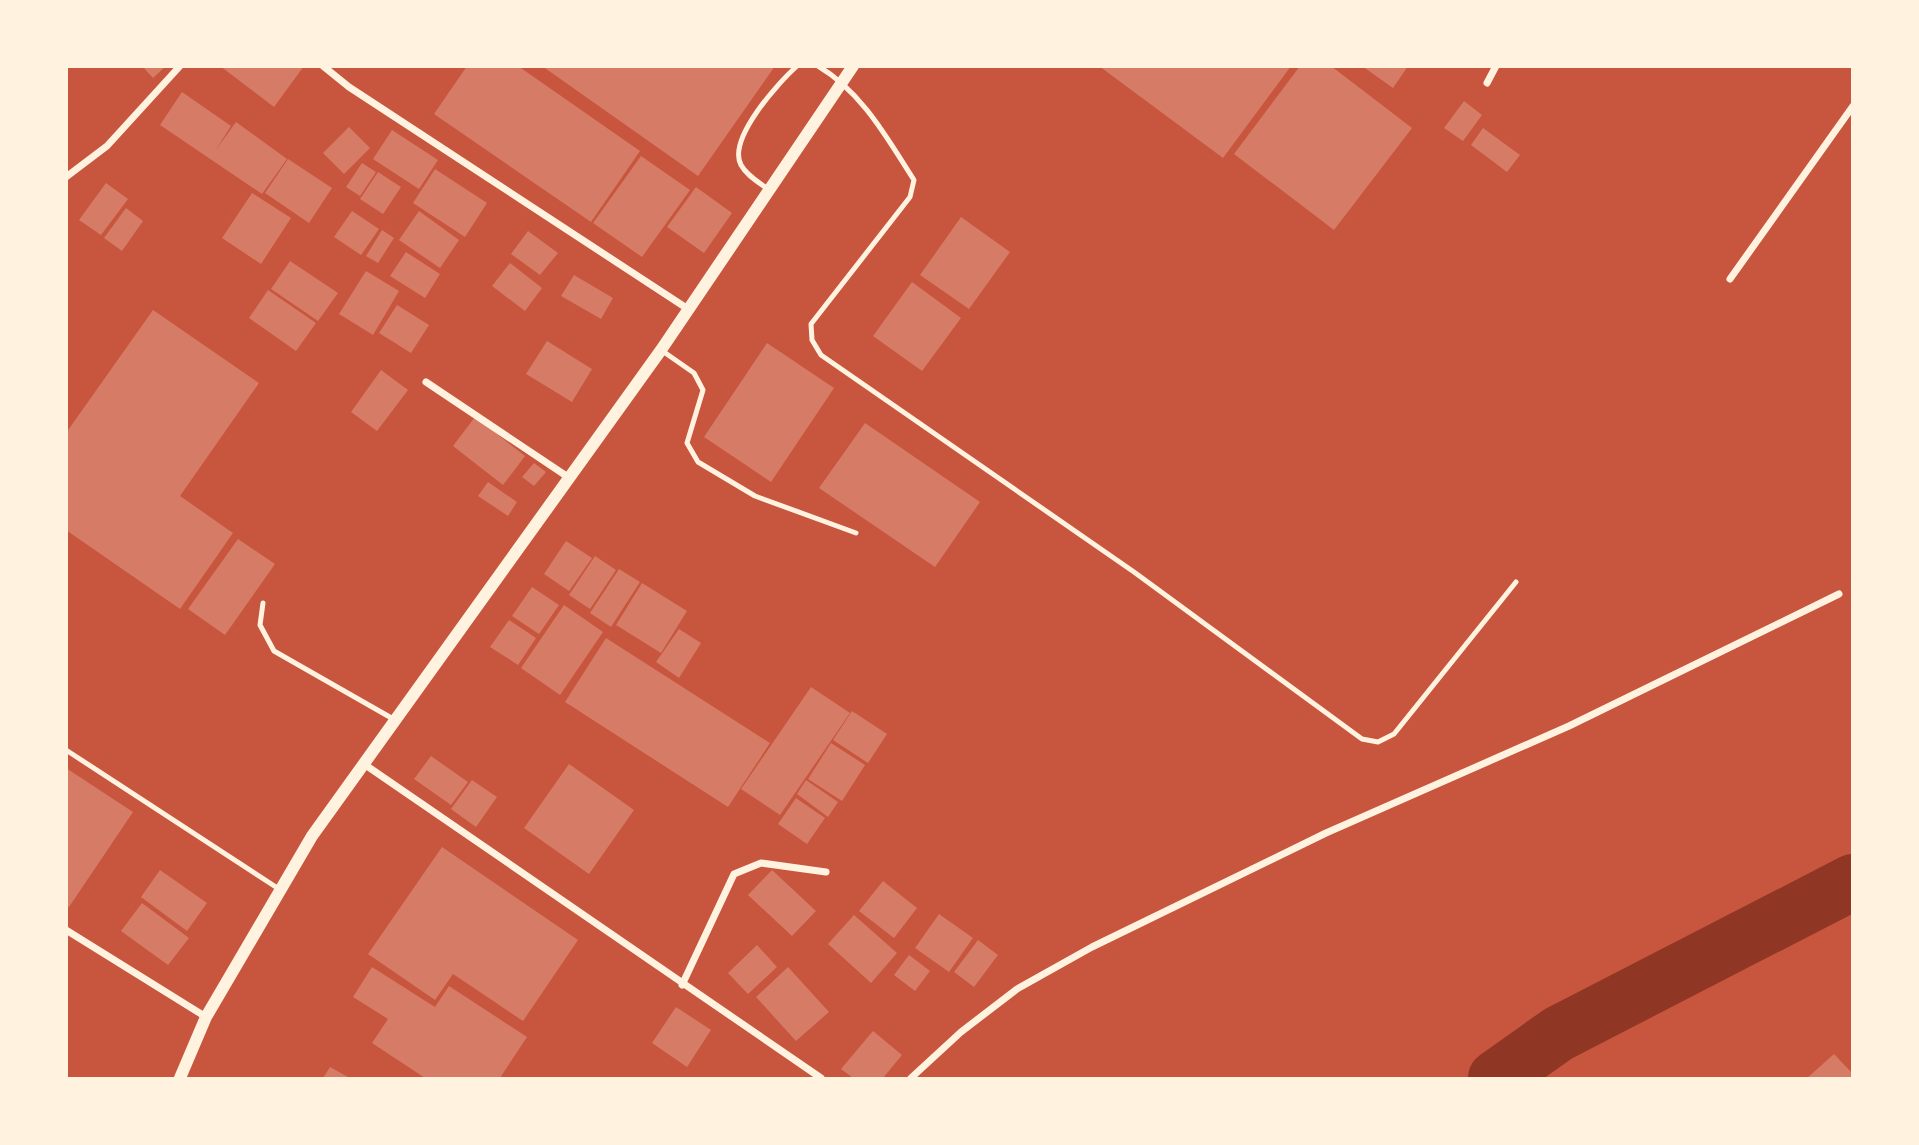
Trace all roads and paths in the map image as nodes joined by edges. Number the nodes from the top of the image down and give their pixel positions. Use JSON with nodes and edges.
{"nodes":[{"id":1,"x":180,"y":66,"type":"edge"},
{"id":2,"x":323,"y":66,"type":"edge"},
{"id":3,"x":797,"y":66,"type":"edge"},
{"id":4,"x":818,"y":66,"type":"edge"},
{"id":5,"x":853,"y":66,"type":"edge"},
{"id":6,"x":1496,"y":66,"type":"edge"},
{"id":7,"x":841,"y":83,"type":"junction"},
{"id":8,"x":1487,"y":83,"type":"dead end"},
{"id":9,"x":1853,"y":106,"type":"edge"},
{"id":10,"x":66,"y":177,"type":"edge"},
{"id":11,"x":769,"y":190,"type":"junction"},
{"id":12,"x":1730,"y":279,"type":"dead end"},
{"id":13,"x":688,"y":309,"type":"junction"},
{"id":14,"x":661,"y":350,"type":"junction"},
{"id":15,"x":426,"y":382,"type":"dead end"},
{"id":16,"x":568,"y":477,"type":"junction"},
{"id":17,"x":856,"y":533,"type":"dead end"},
{"id":18,"x":1516,"y":582,"type":"dead end"},
{"id":19,"x":1839,"y":594,"type":"dead end"},
{"id":20,"x":263,"y":603,"type":"dead end"},
{"id":21,"x":395,"y":720,"type":"junction"},
{"id":22,"x":66,"y":750,"type":"edge"},
{"id":23,"x":364,"y":764,"type":"junction"},
{"id":24,"x":826,"y":872,"type":"dead end"},
{"id":25,"x":282,"y":891,"type":"junction"},
{"id":26,"x":66,"y":930,"type":"edge"},
{"id":27,"x":682,"y":985,"type":"junction"},
{"id":28,"x":206,"y":1017,"type":"junction"},
{"id":29,"x":180,"y":1079,"type":"edge"},
{"id":30,"x":821,"y":1079,"type":"edge"},
{"id":31,"x":911,"y":1079,"type":"edge"}],
"edges":[{"from":1,"to":10,"type":"street"},
{"from":2,"to":13,"type":"street"},
{"from":3,"to":11,"type":"lane"},
{"from":4,"to":7,"type":"lane"},
{"from":5,"to":7,"type":"street"},
{"from":6,"to":8,"type":"street"},
{"from":7,"to":11,"type":"street"},
{"from":7,"to":18,"type":"lane"},
{"from":9,"to":12,"type":"street"},
{"from":11,"to":13,"type":"street"},
{"from":13,"to":14,"type":"street"},
{"from":14,"to":16,"type":"street"},
{"from":14,"to":17,"type":"lane"},
{"from":15,"to":16,"type":"street"},
{"from":16,"to":21,"type":"street"},
{"from":19,"to":31,"type":"street"},
{"from":20,"to":21,"type":"lane"},
{"from":21,"to":23,"type":"street"},
{"from":22,"to":25,"type":"lane"},
{"from":23,"to":25,"type":"street"},
{"from":23,"to":27,"type":"street"},
{"from":24,"to":27,"type":"street"},
{"from":25,"to":28,"type":"street"},
{"from":26,"to":28,"type":"street"},
{"from":27,"to":30,"type":"street"},
{"from":28,"to":29,"type":"street"}]}
